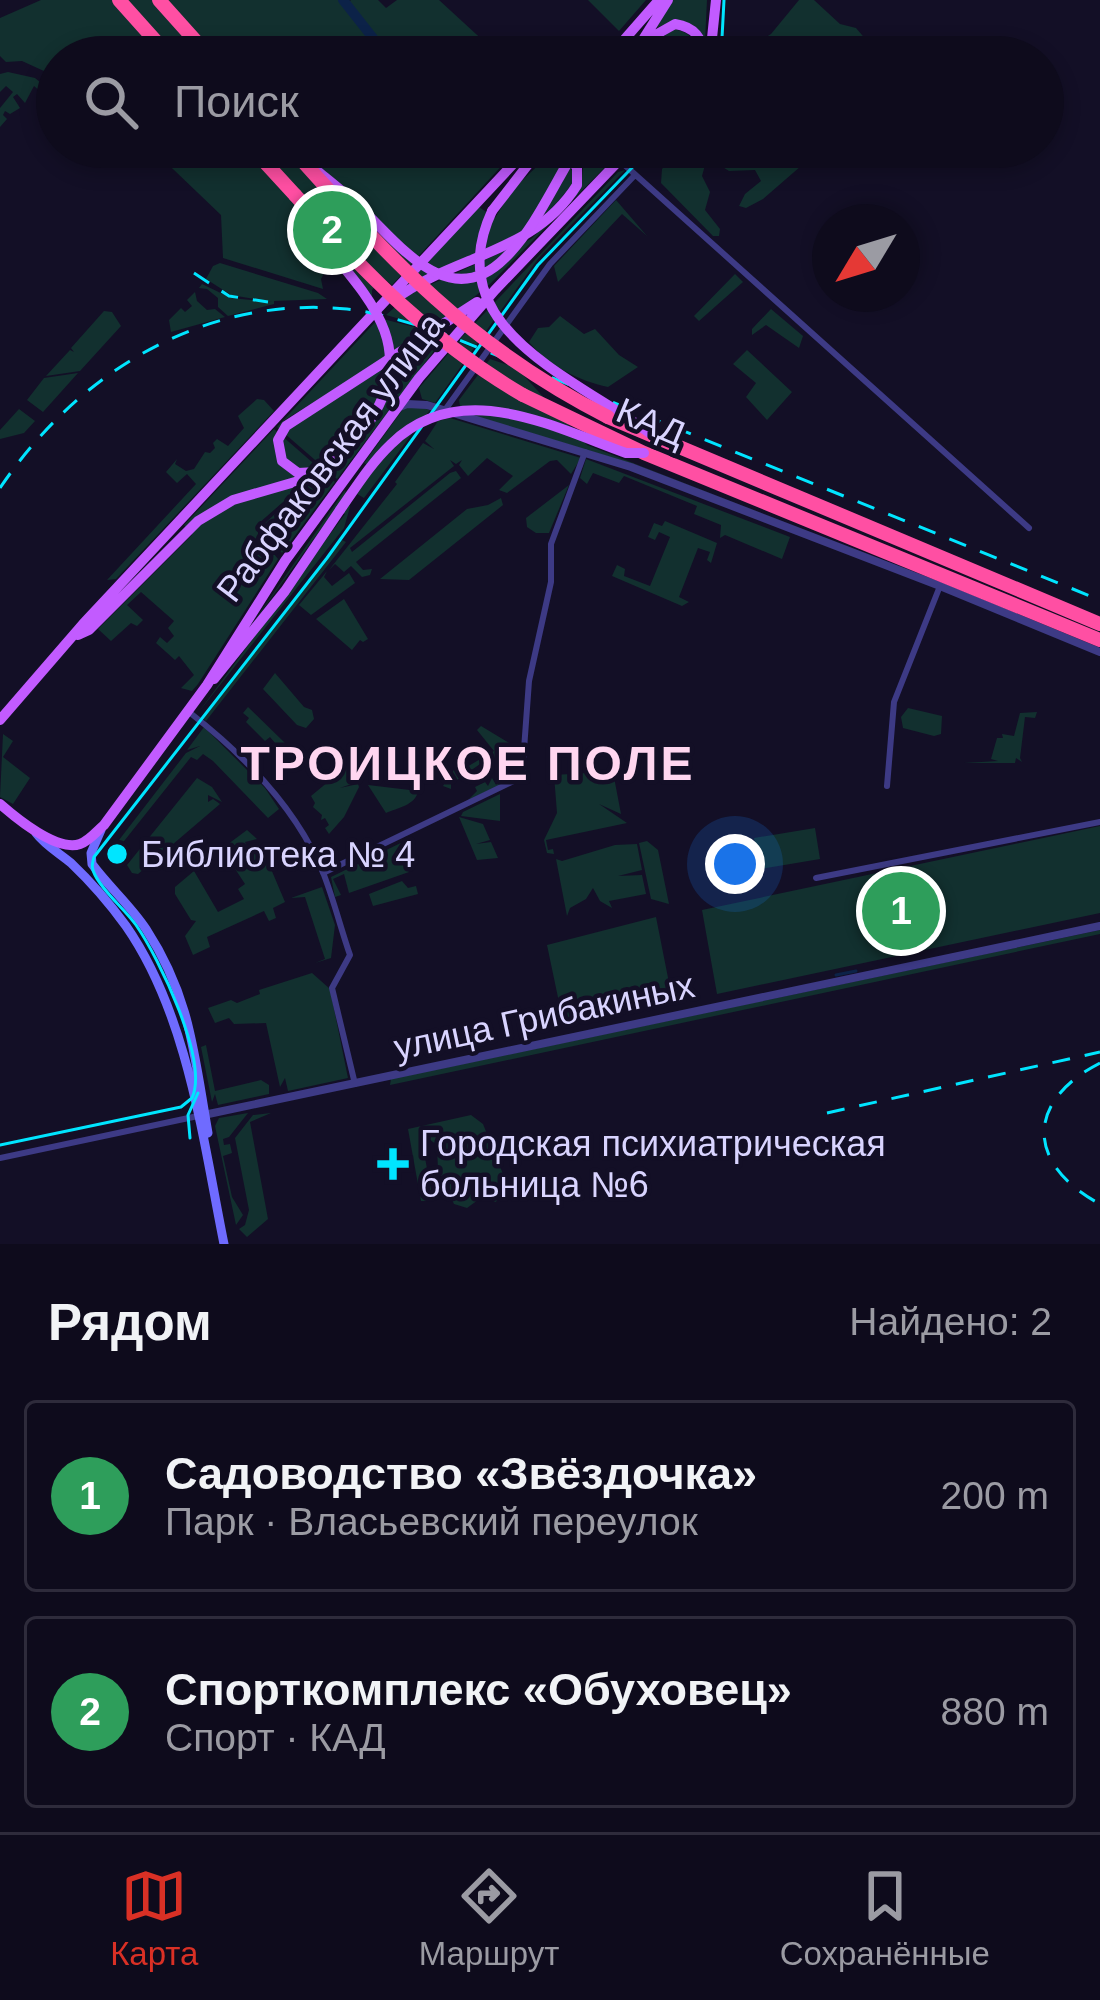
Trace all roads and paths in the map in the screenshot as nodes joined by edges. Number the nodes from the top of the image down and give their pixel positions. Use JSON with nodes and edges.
{"nodes":[{"id":1,"x":119,"y":0,"type":"edge"},
{"id":2,"x":159,"y":0,"type":"edge"},
{"id":3,"x":659,"y":0,"type":"edge"},
{"id":4,"x":668,"y":0,"type":"edge"},
{"id":5,"x":716,"y":0,"type":"edge"},
{"id":6,"x":151,"y":36,"type":"edge"},
{"id":7,"x":191,"y":36,"type":"edge"},
{"id":8,"x":627,"y":36,"type":"edge"},
{"id":9,"x":647,"y":36,"type":"edge"},
{"id":10,"x":654,"y":36,"type":"edge"},
{"id":11,"x":698,"y":36,"type":"edge"},
{"id":12,"x":710,"y":36,"type":"edge"},
{"id":13,"x":270,"y":168,"type":"edge"},
{"id":14,"x":309,"y":168,"type":"edge"},
{"id":15,"x":317,"y":168,"type":"edge"},
{"id":16,"x":510,"y":168,"type":"edge"},
{"id":17,"x":526,"y":168,"type":"edge"},
{"id":18,"x":564,"y":168,"type":"edge"},
{"id":19,"x":576,"y":168,"type":"edge"},
{"id":20,"x":611,"y":168,"type":"edge"},
{"id":21,"x":627,"y":168,"type":"edge"},
{"id":22,"x":635,"y":176,"type":"junction"},
{"id":23,"x":295,"y":195,"type":"junction"},
{"id":24,"x":494,"y":290,"type":"junction"},
{"id":25,"x":366,"y":323,"type":"junction"},
{"id":26,"x":419,"y":378,"type":"junction"},
{"id":27,"x":427,"y":405,"type":"junction"},
{"id":28,"x":445,"y":410,"type":"junction"},
{"id":29,"x":394,"y":411,"type":"junction"},
{"id":30,"x":656,"y":438,"type":"junction"},
{"id":31,"x":585,"y":452,"type":"junction"},
{"id":32,"x":644,"y":452,"type":"junction"},
{"id":33,"x":328,"y":468,"type":"junction"},
{"id":34,"x":1029,"y":528,"type":"dead end"},
{"id":35,"x":940,"y":586,"type":"junction"},
{"id":36,"x":1100,"y":624,"type":"edge"},
{"id":37,"x":75,"y":637,"type":"junction"},
{"id":38,"x":1100,"y":640,"type":"edge"},
{"id":39,"x":1100,"y":652,"type":"edge"},
{"id":40,"x":208,"y":685,"type":"junction"},
{"id":41,"x":189,"y":712,"type":"junction"},
{"id":42,"x":0,"y":719,"type":"edge"},
{"id":43,"x":887,"y":786,"type":"dead end"},
{"id":44,"x":0,"y":804,"type":"edge"},
{"id":45,"x":6,"y":816,"type":"edge"},
{"id":46,"x":1100,"y":822,"type":"edge"},
{"id":47,"x":36,"y":833,"type":"junction"},
{"id":48,"x":91,"y":841,"type":"junction"},
{"id":49,"x":323,"y":873,"type":"junction"},
{"id":50,"x":816,"y":878,"type":"dead end"},
{"id":51,"x":1100,"y":926,"type":"edge"},
{"id":52,"x":355,"y":1084,"type":"junction"},
{"id":53,"x":202,"y":1115,"type":"junction"},
{"id":54,"x":0,"y":1158,"type":"edge"},
{"id":55,"x":228,"y":1244,"type":"edge"}],
"edges":[{"from":1,"to":6,"type":"highway"},
{"from":2,"to":7,"type":"highway"},
{"from":3,"to":8,"type":"main road"},
{"from":4,"to":9,"type":"main road"},
{"from":5,"to":12,"type":"main road"},
{"from":10,"to":11,"type":"main road"},
{"from":13,"to":23,"type":"highway","name":"КАД"},
{"from":14,"to":30,"type":"highway","name":"КАД","bridge":true},
{"from":15,"to":18,"type":"main road","bridge":true},
{"from":16,"to":25,"type":"main road"},
{"from":17,"to":30,"type":"main road","bridge":true},
{"from":19,"to":25,"type":"main road"},
{"from":20,"to":24,"type":"main road","name":"Рабфаковская улица"},
{"from":21,"to":22,"type":"street"},
{"from":22,"to":28,"type":"street"},
{"from":22,"to":34,"type":"street"},
{"from":23,"to":32,"type":"highway","name":"КАД","bridge":true},
{"from":23,"to":33,"type":"main road","bridge":true},
{"from":24,"to":26,"type":"main road","name":"Рабфаковская улица"},
{"from":24,"to":33,"type":"main road"},
{"from":25,"to":37,"type":"main road"},
{"from":26,"to":27,"type":"street"},
{"from":26,"to":29,"type":"main road","name":"Рабфаковская улица"},
{"from":27,"to":28,"type":"street"},
{"from":27,"to":29,"type":"street"},
{"from":28,"to":31,"type":"street"},
{"from":29,"to":40,"type":"main road","name":"Рабфаковская улица"},
{"from":30,"to":36,"type":"highway","name":"КАД"},
{"from":31,"to":35,"type":"street"},
{"from":31,"to":49,"type":"street"},
{"from":32,"to":38,"type":"highway","name":"КАД"},
{"from":32,"to":40,"type":"main road","bridge":true},
{"from":33,"to":37,"type":"main road"},
{"from":35,"to":39,"type":"street"},
{"from":35,"to":43,"type":"street"},
{"from":37,"to":42,"type":"main road"},
{"from":40,"to":41,"type":"main road","name":"Рабфаковская улица"},
{"from":41,"to":48,"type":"main road","name":"Рабфаковская улица"},
{"from":41,"to":49,"type":"street"},
{"from":44,"to":45,"type":"main road"},
{"from":45,"to":47,"type":"main road"},
{"from":46,"to":50,"type":"street"},
{"from":47,"to":48,"type":"main road"},
{"from":47,"to":53,"type":"main road"},
{"from":48,"to":53,"type":"main road"},
{"from":49,"to":52,"type":"street"},
{"from":51,"to":52,"type":"street","name":"улица Грибакиных"},
{"from":52,"to":53,"type":"street","name":"улица Грибакиных"},
{"from":53,"to":54,"type":"street","name":"улица Грибакиных"},
{"from":53,"to":55,"type":"main road"}]}
